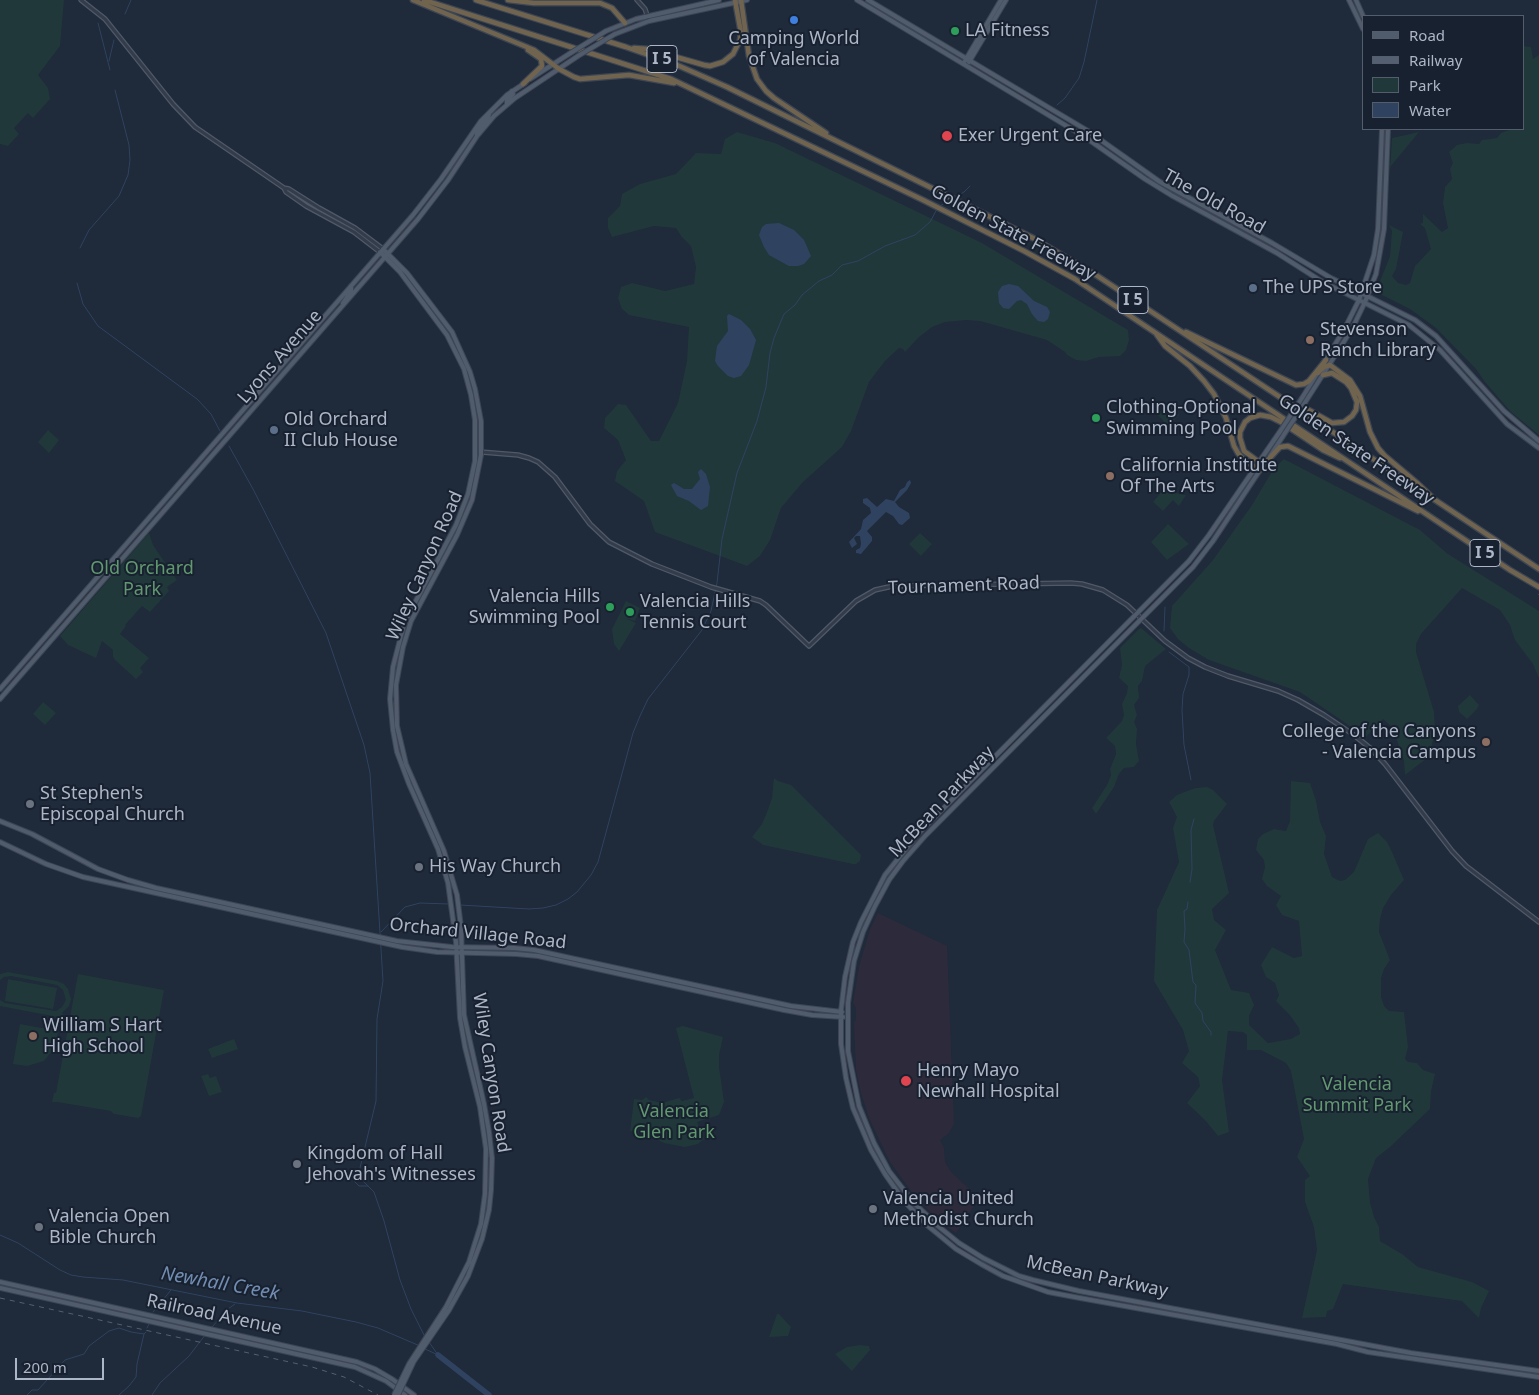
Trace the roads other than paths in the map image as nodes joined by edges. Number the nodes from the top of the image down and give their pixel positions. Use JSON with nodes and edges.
{"nodes":[{"id":1,"x":81,"y":0,"type":"edge"},
{"id":2,"x":413,"y":0,"type":"edge"},
{"id":3,"x":424,"y":0,"type":"edge"},
{"id":4,"x":476,"y":0,"type":"edge"},
{"id":5,"x":508,"y":0,"type":"edge"},
{"id":6,"x":637,"y":0,"type":"edge"},
{"id":7,"x":719,"y":0,"type":"edge"},
{"id":8,"x":747,"y":0,"type":"edge"},
{"id":9,"x":857,"y":0,"type":"edge"},
{"id":10,"x":868,"y":0,"type":"edge"},
{"id":11,"x":1001,"y":0,"type":"edge"},
{"id":12,"x":1006,"y":0,"type":"edge"},
{"id":13,"x":1349,"y":0,"type":"edge"},
{"id":14,"x":1356,"y":0,"type":"edge"},
{"id":15,"x":738,"y":1,"type":"edge"},
{"id":16,"x":1363,"y":15,"type":"edge"},
{"id":17,"x":648,"y":16,"type":"junction"},
{"id":18,"x":649,"y":21,"type":"junction"},
{"id":19,"x":625,"y":22,"type":"junction"},
{"id":20,"x":1362,"y":27,"type":"edge"},
{"id":21,"x":514,"y":42,"type":"junction"},
{"id":22,"x":626,"y":47,"type":"junction"},
{"id":23,"x":968,"y":60,"type":"junction"},
{"id":24,"x":553,"y":64,"type":"junction"},
{"id":25,"x":965,"y":65,"type":"junction"},
{"id":26,"x":559,"y":69,"type":"junction"},
{"id":27,"x":523,"y":84,"type":"junction"},
{"id":28,"x":684,"y":85,"type":"junction"},
{"id":29,"x":512,"y":91,"type":"junction"},
{"id":30,"x":502,"y":100,"type":"junction"},
{"id":31,"x":507,"y":104,"type":"junction"},
{"id":32,"x":490,"y":112,"type":"junction"},
{"id":33,"x":494,"y":116,"type":"junction"},
{"id":34,"x":1382,"y":130,"type":"edge"},
{"id":35,"x":1388,"y":130,"type":"edge"},
{"id":36,"x":477,"y":136,"type":"junction"},
{"id":37,"x":840,"y":143,"type":"junction"},
{"id":38,"x":382,"y":251,"type":"junction"},
{"id":39,"x":386,"y":255,"type":"junction"},
{"id":40,"x":351,"y":286,"type":"junction"},
{"id":41,"x":1362,"y":293,"type":"junction"},
{"id":42,"x":1368,"y":296,"type":"junction"},
{"id":43,"x":1359,"y":300,"type":"junction"},
{"id":44,"x":1365,"y":302,"type":"junction"},
{"id":45,"x":341,"y":307,"type":"junction"},
{"id":46,"x":1176,"y":328,"type":"junction"},
{"id":47,"x":1154,"y":332,"type":"junction"},
{"id":48,"x":1326,"y":360,"type":"junction"},
{"id":49,"x":1330,"y":365,"type":"junction"},
{"id":50,"x":1320,"y":374,"type":"junction"},
{"id":51,"x":1292,"y":405,"type":"junction"},
{"id":52,"x":1539,"y":441,"type":"edge"},
{"id":53,"x":1539,"y":448,"type":"edge"},
{"id":54,"x":481,"y":452,"type":"junction"},
{"id":55,"x":1263,"y":463,"type":"junction"},
{"id":56,"x":1353,"y":464,"type":"junction"},
{"id":57,"x":1258,"y":469,"type":"junction"},
{"id":58,"x":1441,"y":506,"type":"junction"},
{"id":59,"x":1433,"y":518,"type":"junction"},
{"id":60,"x":1209,"y":535,"type":"junction"},
{"id":61,"x":1204,"y":553,"type":"junction"},
{"id":62,"x":1539,"y":569,"type":"edge"},
{"id":63,"x":1539,"y":587,"type":"edge"},
{"id":64,"x":1136,"y":615,"type":"junction"},
{"id":65,"x":1142,"y":620,"type":"junction"},
{"id":66,"x":1081,"y":672,"type":"junction"},
{"id":67,"x":1085,"y":676,"type":"junction"},
{"id":68,"x":0,"y":689,"type":"edge"},
{"id":69,"x":0,"y":699,"type":"edge"},
{"id":70,"x":0,"y":821,"type":"edge"},
{"id":71,"x":0,"y":842,"type":"edge"},
{"id":72,"x":861,"y":922,"type":"junction"},
{"id":73,"x":1539,"y":922,"type":"edge"},
{"id":74,"x":863,"y":932,"type":"junction"},
{"id":75,"x":398,"y":943,"type":"junction"},
{"id":76,"x":456,"y":950,"type":"junction"},
{"id":77,"x":462,"y":950,"type":"junction"},
{"id":78,"x":841,"y":1014,"type":"junction"},
{"id":79,"x":847,"y":1014,"type":"junction"},
{"id":80,"x":482,"y":1104,"type":"junction"},
{"id":81,"x":0,"y":1282,"type":"edge"},
{"id":82,"x":0,"y":1288,"type":"edge"},
{"id":83,"x":84,"y":1306,"type":"junction"},
{"id":84,"x":106,"y":1306,"type":"junction"},
{"id":85,"x":1242,"y":1320,"type":"junction"},
{"id":86,"x":1216,"y":1323,"type":"junction"},
{"id":87,"x":1256,"y":1323,"type":"junction"},
{"id":88,"x":1242,"y":1328,"type":"junction"},
{"id":89,"x":1539,"y":1371,"type":"edge"},
{"id":90,"x":1539,"y":1377,"type":"edge"},
{"id":91,"x":396,"y":1395,"type":"edge"},
{"id":92,"x":405,"y":1395,"type":"edge"},
{"id":93,"x":414,"y":1395,"type":"edge"}],
"edges":[{"from":1,"to":38,"type":"street","name":"Wiley Canyon Road"},
{"from":2,"to":21,"type":"highway"},
{"from":3,"to":28,"type":"highway","name":"Golden State Freeway","number":"I 5"},
{"from":4,"to":22,"type":"highway","name":"Golden State Freeway","number":"I 5"},
{"from":5,"to":19,"type":"highway"},
{"from":6,"to":17,"type":"street"},
{"from":7,"to":17,"type":"main road","name":"Lyons Avenue"},
{"from":8,"to":15,"type":"main road","name":"Lyons Avenue"},
{"from":9,"to":25,"type":"main road","name":"The Old Road"},
{"from":10,"to":23,"type":"main road","name":"The Old Road"},
{"from":11,"to":23,"type":"main road"},
{"from":12,"to":23,"type":"main road"},
{"from":13,"to":20,"type":"main road"},
{"from":14,"to":16,"type":"main road"},
{"from":15,"to":18,"type":"main road","name":"Lyons Avenue"},
{"from":15,"to":22,"type":"highway"},
{"from":15,"to":37,"type":"highway"},
{"from":17,"to":18,"type":"street"},
{"from":17,"to":19,"type":"main road","name":"Lyons Avenue"},
{"from":18,"to":26,"type":"main road","name":"Lyons Avenue","bridge":true},
{"from":19,"to":24,"type":"main road","name":"Lyons Avenue","bridge":true},
{"from":21,"to":24,"type":"highway"},
{"from":21,"to":27,"type":"highway"},
{"from":22,"to":37,"type":"highway","name":"Golden State Freeway","number":"I 5"},
{"from":23,"to":25,"type":"main road"},
{"from":23,"to":41,"type":"main road","name":"The Old Road"},
{"from":24,"to":26,"type":"highway"},
{"from":24,"to":27,"type":"main road","name":"Lyons Avenue"},
{"from":25,"to":43,"type":"main road","name":"The Old Road"},
{"from":26,"to":28,"type":"highway"},
{"from":26,"to":31,"type":"main road","name":"Lyons Avenue"},
{"from":27,"to":29,"type":"main road","name":"Lyons Avenue"},
{"from":28,"to":47,"type":"highway","name":"Golden State Freeway","number":"I 5"},
{"from":29,"to":30,"type":"main road","name":"Lyons Avenue"},
{"from":29,"to":31,"type":"main road"},
{"from":30,"to":32,"type":"main road","name":"Lyons Avenue"},
{"from":30,"to":33,"type":"main road"},
{"from":31,"to":33,"type":"main road","name":"Lyons Avenue"},
{"from":32,"to":36,"type":"main road"},
{"from":32,"to":38,"type":"main road","name":"Lyons Avenue"},
{"from":33,"to":36,"type":"main road","name":"Lyons Avenue"},
{"from":34,"to":41,"type":"main road","name":"McBean Parkway"},
{"from":35,"to":42,"type":"main road"},
{"from":36,"to":39,"type":"main road","name":"Lyons Avenue"},
{"from":37,"to":46,"type":"highway","name":"Golden State Freeway","number":"I 5"},
{"from":38,"to":39,"type":"main road","name":"Wiley Canyon Road"},
{"from":38,"to":40,"type":"main road","name":"Lyons Avenue"},
{"from":39,"to":45,"type":"main road","name":"Lyons Avenue"},
{"from":39,"to":54,"type":"main road","name":"Wiley Canyon Road"},
{"from":39,"to":76,"type":"main road","name":"Wiley Canyon Road"},
{"from":40,"to":45,"type":"main road"},
{"from":40,"to":68,"type":"main road","name":"Lyons Avenue"},
{"from":41,"to":42,"type":"main road","name":"The Old Road"},
{"from":41,"to":43,"type":"main road","name":"McBean Parkway"},
{"from":42,"to":44,"type":"main road"},
{"from":42,"to":52,"type":"main road","name":"The Old Road"},
{"from":43,"to":44,"type":"main road","name":"The Old Road"},
{"from":43,"to":48,"type":"main road","name":"McBean Parkway"},
{"from":44,"to":49,"type":"main road"},
{"from":44,"to":53,"type":"main road","name":"The Old Road"},
{"from":45,"to":69,"type":"main road","name":"Lyons Avenue"},
{"from":46,"to":48,"type":"highway"},
{"from":46,"to":51,"type":"highway","name":"Golden State Freeway","number":"I 5"},
{"from":47,"to":56,"type":"highway","name":"Golden State Freeway","number":"I 5"},
{"from":47,"to":57,"type":"highway"},
{"from":48,"to":50,"type":"main road","name":"McBean Parkway"},
{"from":49,"to":50,"type":"highway"},
{"from":49,"to":58,"type":"highway"},
{"from":50,"to":51,"type":"highway"},
{"from":50,"to":55,"type":"main road","name":"McBean Parkway","bridge":true},
{"from":51,"to":58,"type":"highway","name":"Golden State Freeway","number":"I 5"},
{"from":54,"to":64,"type":"street","name":"Tournament Road"},
{"from":54,"to":77,"type":"main road","name":"Wiley Canyon Road"},
{"from":55,"to":56,"type":"highway"},
{"from":55,"to":57,"type":"main road","name":"McBean Parkway"},
{"from":55,"to":59,"type":"highway"},
{"from":56,"to":59,"type":"highway","name":"Golden State Freeway","number":"I 5"},
{"from":57,"to":60,"type":"main road","name":"McBean Parkway"},
{"from":57,"to":61,"type":"main road","name":"McBean Parkway"},
{"from":58,"to":62,"type":"highway","name":"Golden State Freeway","number":"I 5"},
{"from":59,"to":63,"type":"highway","name":"Golden State Freeway","number":"I 5"},
{"from":60,"to":61,"type":"main road"},
{"from":60,"to":64,"type":"main road","name":"McBean Parkway"},
{"from":61,"to":65,"type":"main road","name":"McBean Parkway"},
{"from":64,"to":65,"type":"street"},
{"from":64,"to":66,"type":"main road","name":"McBean Parkway"},
{"from":65,"to":67,"type":"main road","name":"McBean Parkway"},
{"from":65,"to":73,"type":"street"},
{"from":66,"to":67,"type":"main road"},
{"from":66,"to":72,"type":"main road","name":"McBean Parkway"},
{"from":67,"to":74,"type":"main road","name":"McBean Parkway"},
{"from":70,"to":75,"type":"main road","name":"Orchard Village Road"},
{"from":71,"to":75,"type":"main road","name":"Orchard Village Road"},
{"from":72,"to":74,"type":"main road"},
{"from":72,"to":78,"type":"main road","name":"McBean Parkway"},
{"from":74,"to":79,"type":"main road","name":"McBean Parkway"},
{"from":75,"to":76,"type":"main road","name":"Orchard Village Road"},
{"from":76,"to":77,"type":"main road","name":"Orchard Village Road"},
{"from":76,"to":80,"type":"main road","name":"Wiley Canyon Road"},
{"from":77,"to":78,"type":"main road","name":"Orchard Village Road"},
{"from":77,"to":80,"type":"main road","name":"Wiley Canyon Road"},
{"from":78,"to":79,"type":"main road","name":"Orchard Village Road"},
{"from":78,"to":86,"type":"main road","name":"McBean Parkway"},
{"from":79,"to":85,"type":"main road","name":"McBean Parkway"},
{"from":80,"to":91,"type":"main road","name":"Wiley Canyon Road","bridge":true},
{"from":81,"to":84,"type":"main road","name":"Railroad Avenue"},
{"from":82,"to":83,"type":"main road","name":"Railroad Avenue"},
{"from":83,"to":84,"type":"main road"},
{"from":83,"to":92,"type":"main road","name":"Railroad Avenue"},
{"from":84,"to":93,"type":"main road","name":"Railroad Avenue"},
{"from":85,"to":86,"type":"main road"},
{"from":85,"to":87,"type":"main road","name":"McBean Parkway"},
{"from":86,"to":88,"type":"main road","name":"McBean Parkway"},
{"from":87,"to":88,"type":"main road"},
{"from":87,"to":89,"type":"main road","name":"McBean Parkway"},
{"from":88,"to":90,"type":"main road","name":"McBean Parkway"}]}
